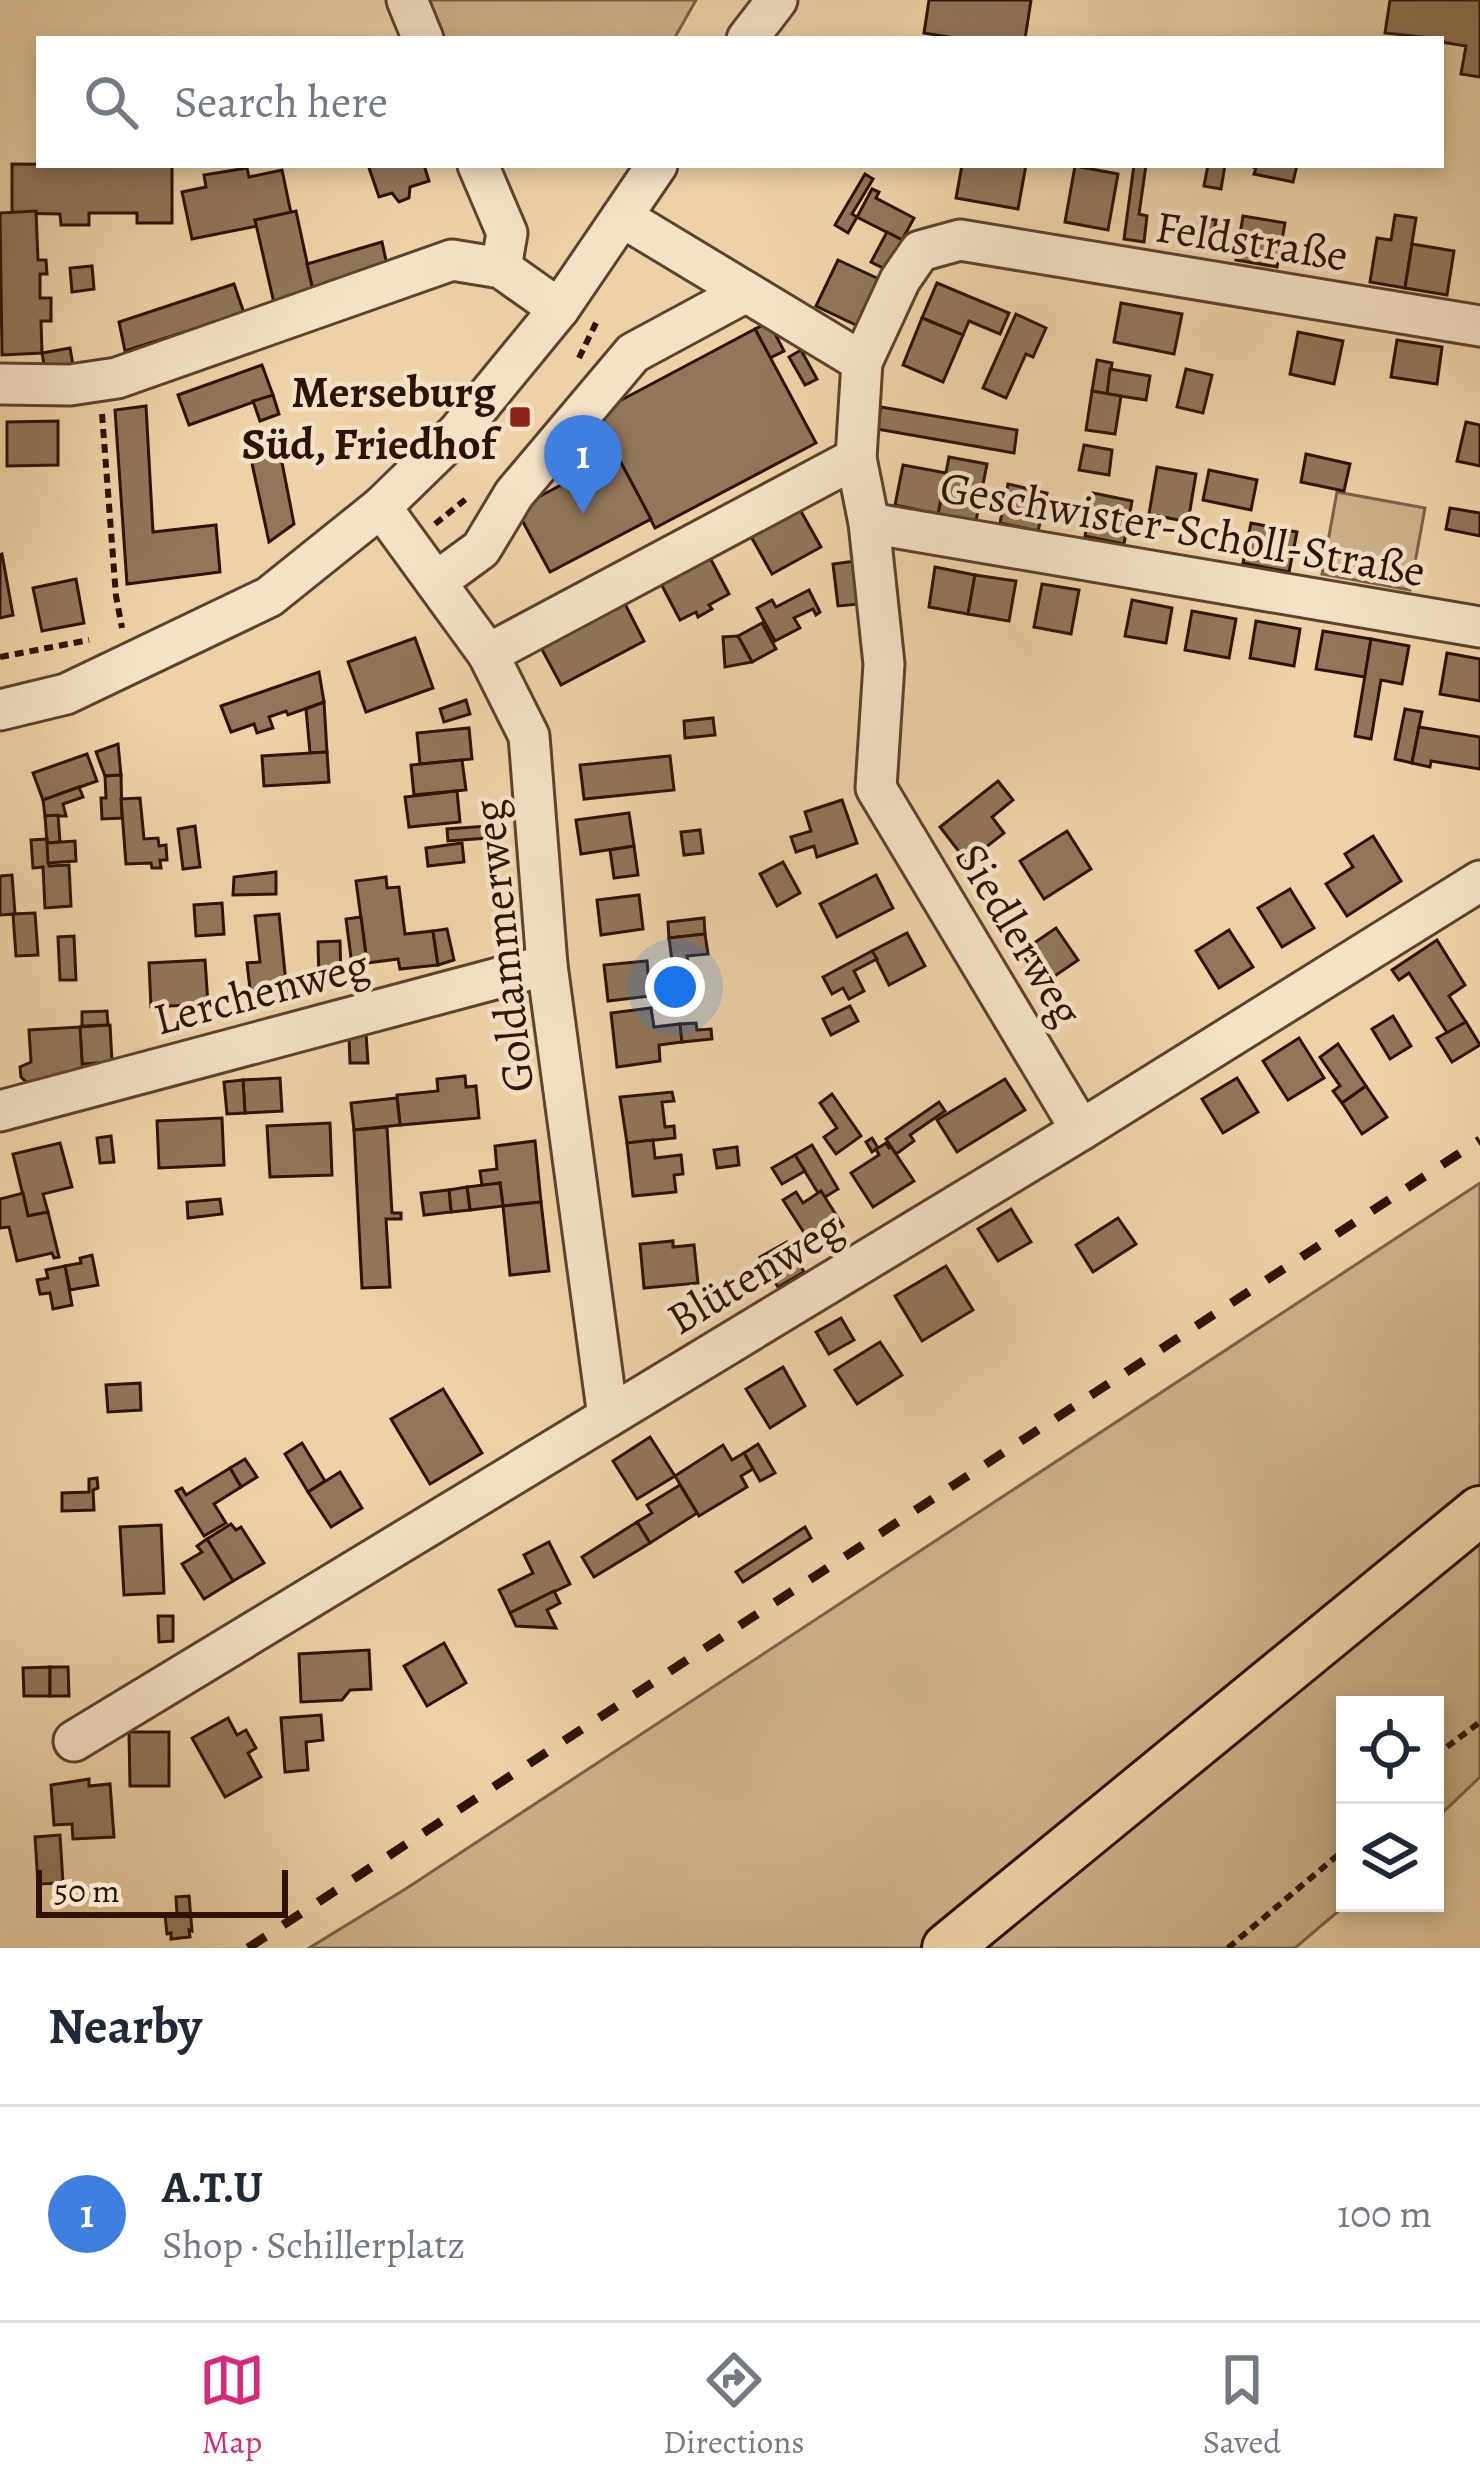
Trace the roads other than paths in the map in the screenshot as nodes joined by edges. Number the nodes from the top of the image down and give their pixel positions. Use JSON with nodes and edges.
{"nodes":[{"id":1,"x":407,"y":0,"type":"edge"},
{"id":2,"x":777,"y":0,"type":"edge"},
{"id":3,"x":423,"y":36,"type":"edge"},
{"id":4,"x":749,"y":36,"type":"edge"},
{"id":5,"x":479,"y":168,"type":"edge"},
{"id":6,"x":655,"y":168,"type":"edge"},
{"id":7,"x":622,"y":217,"type":"junction"},
{"id":8,"x":501,"y":268,"type":"junction"},
{"id":9,"x":746,"y":292,"type":"junction"},
{"id":10,"x":559,"y":309,"type":"junction"},
{"id":11,"x":1480,"y":326,"type":"edge"},
{"id":12,"x":862,"y":362,"type":"junction"},
{"id":13,"x":0,"y":384,"type":"edge"},
{"id":14,"x":856,"y":458,"type":"junction"},
{"id":15,"x":381,"y":508,"type":"junction"},
{"id":16,"x":869,"y":523,"type":"junction"},
{"id":17,"x":436,"y":582,"type":"junction"},
{"id":18,"x":1480,"y":627,"type":"edge"},
{"id":19,"x":488,"y":654,"type":"junction"},
{"id":20,"x":0,"y":710,"type":"edge"},
{"id":21,"x":876,"y":788,"type":"joint"},
{"id":22,"x":1480,"y":881,"type":"edge"},
{"id":23,"x":548,"y":965,"type":"junction"},
{"id":24,"x":0,"y":1111,"type":"edge"},
{"id":25,"x":1081,"y":1130,"type":"junction"},
{"id":26,"x":608,"y":1417,"type":"junction"},
{"id":27,"x":1480,"y":1511,"type":"edge"},
{"id":28,"x":74,"y":1741,"type":"dead end"},
{"id":29,"x":947,"y":1948,"type":"edge"}],
"edges":[{"from":1,"to":3,"type":"street"},
{"from":2,"to":4,"type":"street"},
{"from":5,"to":8,"type":"street"},
{"from":6,"to":7,"type":"street"},
{"from":7,"to":9,"type":"street"},
{"from":7,"to":10,"type":"street"},
{"from":8,"to":10,"type":"street"},
{"from":8,"to":13,"type":"street"},
{"from":9,"to":12,"type":"street"},
{"from":9,"to":17,"type":"street"},
{"from":10,"to":15,"type":"street"},
{"from":11,"to":12,"type":"street","name":"Feldstraße"},
{"from":12,"to":14,"type":"street","name":"Feldstraße"},
{"from":14,"to":16,"type":"street","name":"Feldstraße"},
{"from":14,"to":19,"type":"street"},
{"from":15,"to":17,"type":"street","name":"Goldammerweg"},
{"from":15,"to":20,"type":"street"},
{"from":16,"to":18,"type":"street","name":"Geschwister-Scholl-Straße"},
{"from":16,"to":21,"type":"street","name":"Feldstraße"},
{"from":17,"to":19,"type":"street","name":"Goldammerweg"},
{"from":19,"to":23,"type":"street","name":"Goldammerweg"},
{"from":21,"to":25,"type":"street","name":"Siedlerweg"},
{"from":22,"to":25,"type":"street","name":"Blütenweg"},
{"from":23,"to":24,"type":"street","name":"Lerchenweg"},
{"from":23,"to":26,"type":"street","name":"Goldammerweg"},
{"from":25,"to":26,"type":"street","name":"Blütenweg"},
{"from":26,"to":28,"type":"street","name":"Blütenweg"},
{"from":27,"to":29,"type":"main road"}]}
